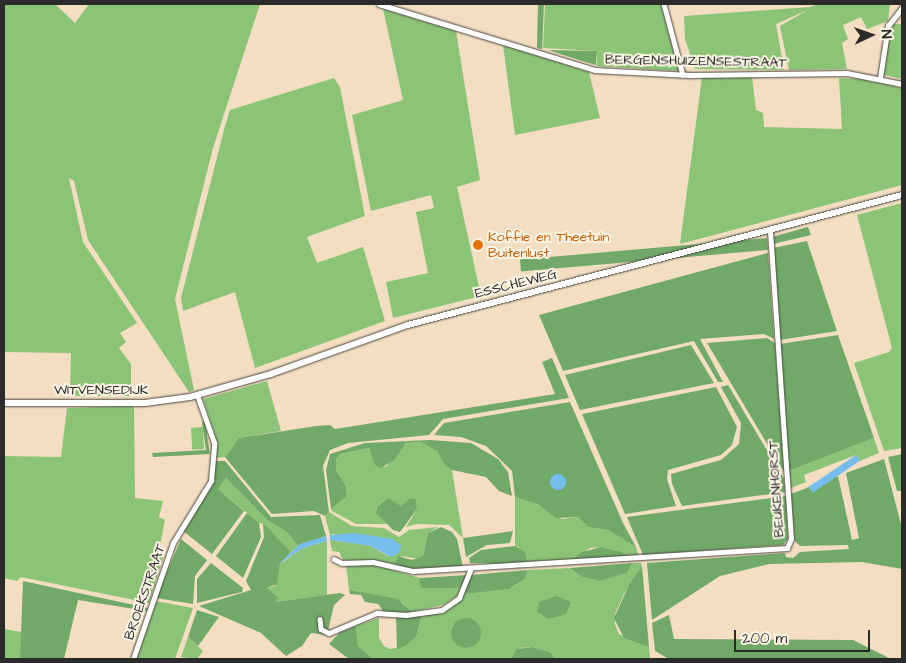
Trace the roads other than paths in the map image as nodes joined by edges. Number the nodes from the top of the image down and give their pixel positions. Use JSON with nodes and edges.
{"nodes":[{"id":1,"x":379,"y":4,"type":"edge"},
{"id":2,"x":664,"y":4,"type":"edge"},
{"id":3,"x":902,"y":8,"type":"edge"},
{"id":4,"x":683,"y":75,"type":"junction"},
{"id":5,"x":880,"y":78,"type":"junction"},
{"id":6,"x":902,"y":84,"type":"edge"},
{"id":7,"x":902,"y":195,"type":"edge"},
{"id":8,"x":770,"y":231,"type":"junction"},
{"id":9,"x":197,"y":395,"type":"junction"},
{"id":10,"x":4,"y":403,"type":"edge"},
{"id":11,"x":334,"y":559,"type":"dead end"},
{"id":12,"x":471,"y":568,"type":"junction"},
{"id":13,"x":320,"y":619,"type":"dead end"},
{"id":14,"x":133,"y":659,"type":"edge"}],
"edges":[{"from":1,"to":4,"type":"street","name":"BERGENSHUIZENSESTRAAT"},
{"from":2,"to":4,"type":"street"},
{"from":3,"to":5,"type":"street"},
{"from":4,"to":5,"type":"street","name":"BERGENSHUIZENSESTRAAT"},
{"from":5,"to":6,"type":"street","name":"BERGENSHUIZENSESTRAAT"},
{"from":7,"to":8,"type":"street","name":"ESSCHEWEG"},
{"from":8,"to":9,"type":"street","name":"ESSCHEWEG"},
{"from":8,"to":12,"type":"street","name":"BEUKENHORST"},
{"from":9,"to":10,"type":"street","name":"WITVENSEDIJK"},
{"from":9,"to":14,"type":"street","name":"BROEKSTRAAT"},
{"from":11,"to":12,"type":"street","name":"BEUKENHORST"},
{"from":12,"to":13,"type":"street"}]}
